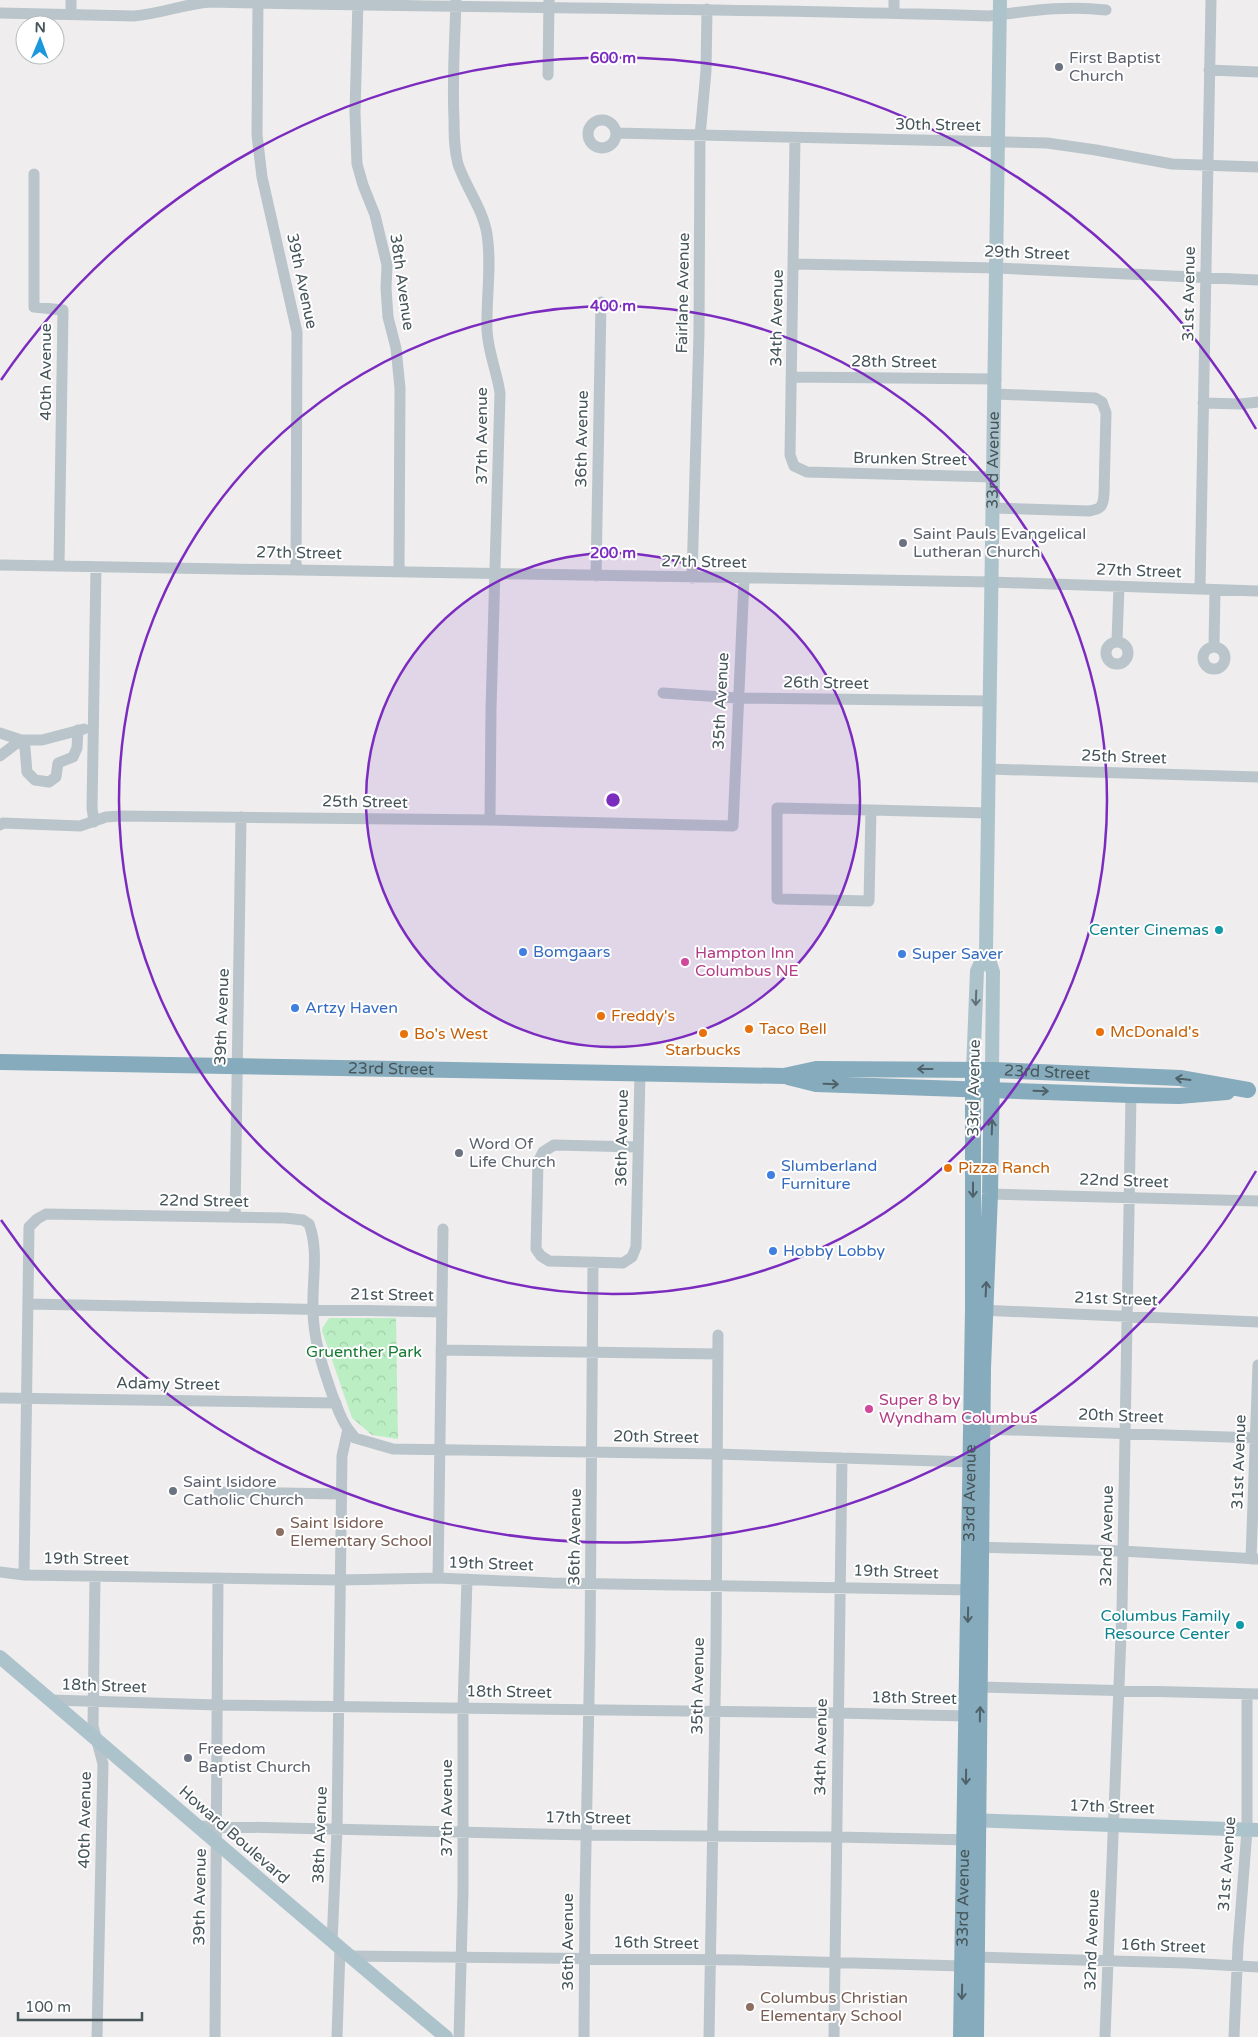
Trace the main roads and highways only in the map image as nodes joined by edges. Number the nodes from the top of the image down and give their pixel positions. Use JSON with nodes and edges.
{"nodes":[{"id":1,"x":1000,"y":0,"type":"edge"},
{"id":2,"x":986,"y":951,"type":"junction"},
{"id":3,"x":0,"y":1062,"type":"edge"},
{"id":4,"x":973,"y":1070,"type":"junction"},
{"id":5,"x":992,"y":1070,"type":"junction"},
{"id":6,"x":784,"y":1076,"type":"junction"},
{"id":7,"x":973,"y":1089,"type":"junction"},
{"id":8,"x":992,"y":1089,"type":"junction"},
{"id":9,"x":1253,"y":1090,"type":"edge"},
{"id":10,"x":979,"y":1310,"type":"junction"},
{"id":11,"x":975,"y":1547,"type":"junction"},
{"id":12,"x":974,"y":1590,"type":"junction"},
{"id":13,"x":0,"y":1657,"type":"edge"},
{"id":14,"x":972,"y":1820,"type":"junction"},
{"id":15,"x":1252,"y":1830,"type":"edge"},
{"id":16,"x":970,"y":1961,"type":"junction"},
{"id":17,"x":446,"y":2037,"type":"edge"},
{"id":18,"x":961,"y":2037,"type":"edge"},
{"id":19,"x":976,"y":2037,"type":"edge"}],
"edges":[{"from":1,"to":2,"type":"main road","name":"33rd Avenue"},
{"from":2,"to":4,"type":"main road","name":"33rd Avenue","one_way":true},
{"from":2,"to":5,"type":"main road","name":"33rd Avenue"},
{"from":3,"to":6,"type":"highway","name":"23rd Street"},
{"from":4,"to":5,"type":"highway","name":"23rd Street"},
{"from":4,"to":6,"type":"highway","name":"23rd Street","one_way":true},
{"from":4,"to":7,"type":"highway","name":"33rd Avenue"},
{"from":5,"to":8,"type":"highway","name":"33rd Avenue"},
{"from":9,"to":5,"type":"highway","name":"23rd Street","one_way":true},
{"from":6,"to":7,"type":"highway","name":"23rd Street","one_way":true},
{"from":7,"to":8,"type":"highway","name":"23rd Street"},
{"from":7,"to":10,"type":"highway","name":"33rd Avenue","one_way":true},
{"from":8,"to":9,"type":"highway","name":"23rd Street","one_way":true},
{"from":10,"to":8,"type":"highway","name":"33rd Avenue","one_way":true},
{"from":10,"to":11,"type":"highway","name":"33rd Avenue"},
{"from":10,"to":11,"type":"highway","name":"33rd Avenue"},
{"from":11,"to":12,"type":"highway","name":"33rd Avenue"},
{"from":14,"to":12,"type":"highway","name":"33rd Avenue","one_way":true},
{"from":12,"to":14,"type":"highway","name":"33rd Avenue","one_way":true},
{"from":13,"to":17,"type":"main road","name":"Howard Boulevard"},
{"from":14,"to":15,"type":"main road","name":"17th Street"},
{"from":14,"to":16,"type":"highway","name":"33rd Avenue"},
{"from":16,"to":18,"type":"highway","name":"33rd Avenue","one_way":true},
{"from":16,"to":19,"type":"highway","name":"33rd Avenue"}]}
